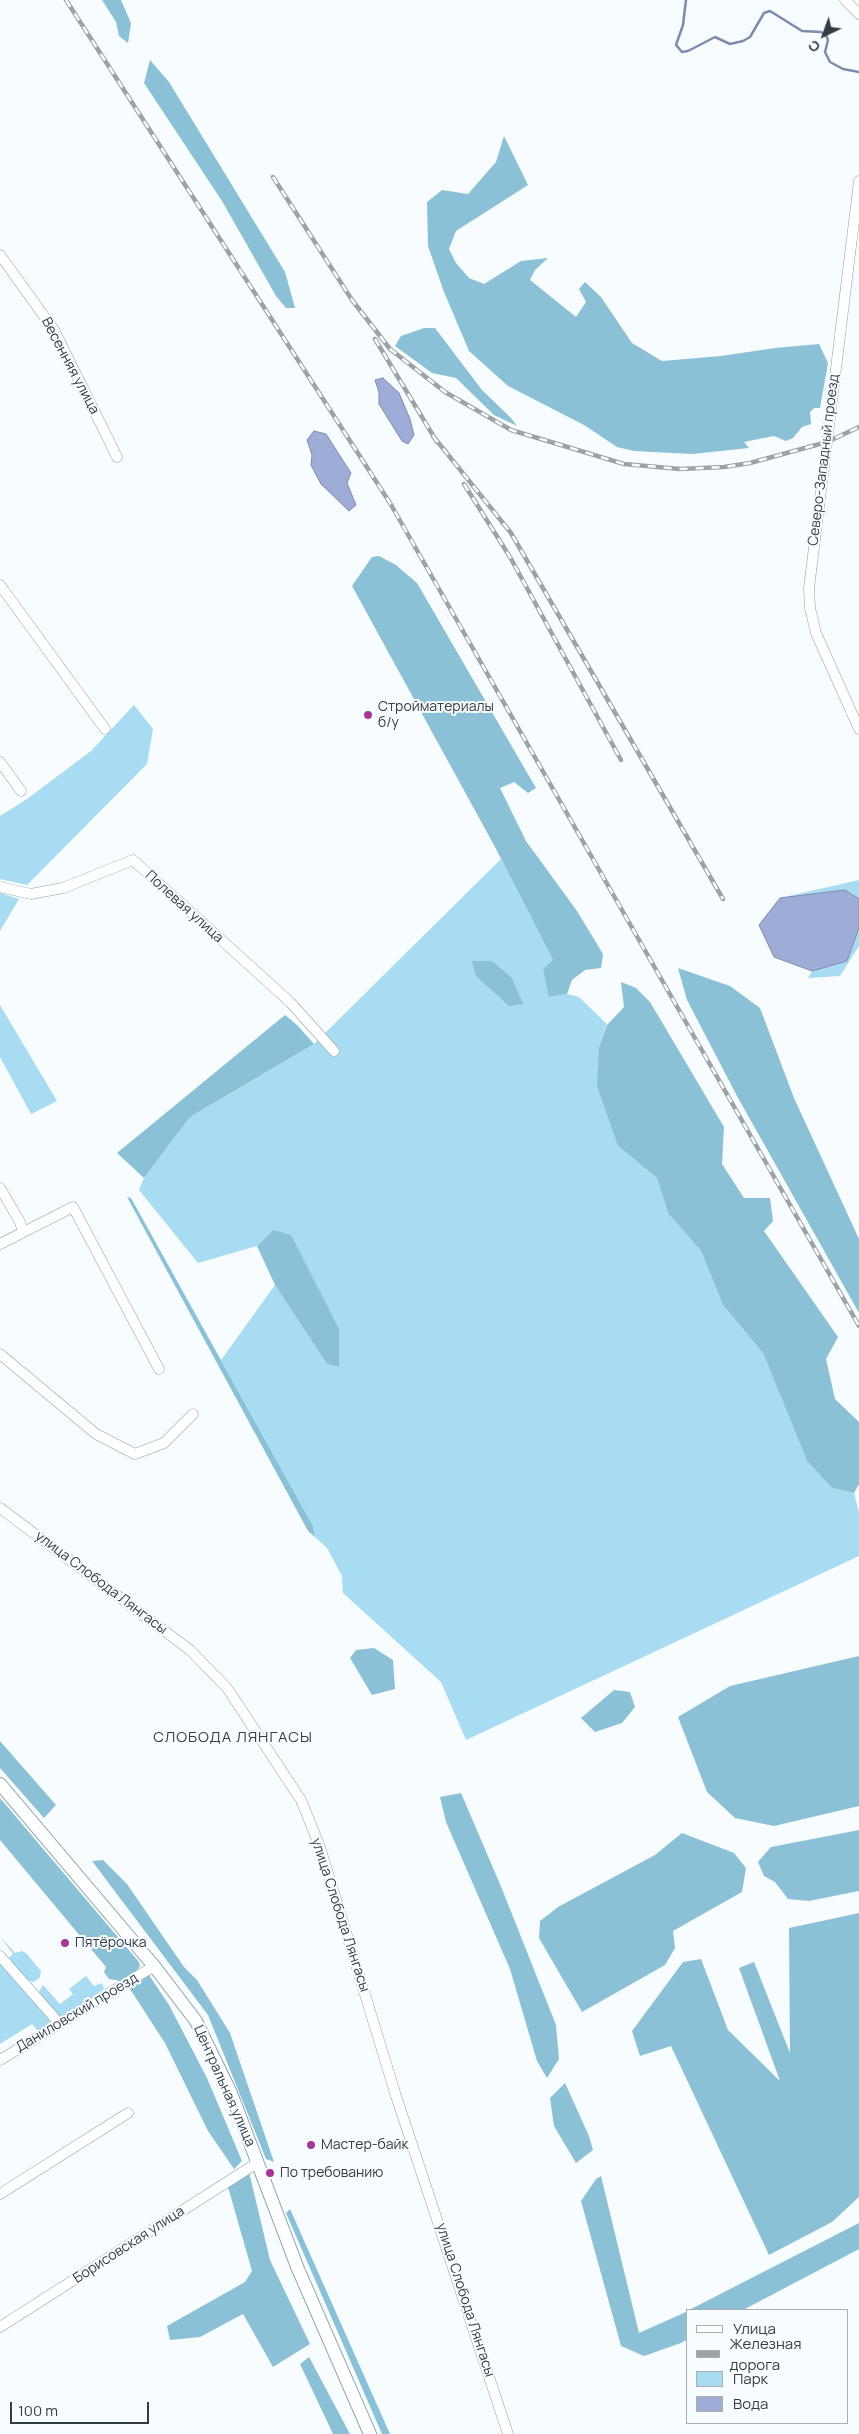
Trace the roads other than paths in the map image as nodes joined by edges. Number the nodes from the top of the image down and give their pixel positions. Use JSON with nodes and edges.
{"nodes":[{"id":1,"x":845,"y":0,"type":"edge"},
{"id":2,"x":859,"y":14,"type":"edge"},
{"id":3,"x":859,"y":181,"type":"edge"},
{"id":4,"x":0,"y":255,"type":"edge"},
{"id":5,"x":117,"y":457,"type":"dead end"},
{"id":6,"x":0,"y":585,"type":"edge"},
{"id":7,"x":105,"y":729,"type":"dead end"},
{"id":8,"x":859,"y":729,"type":"edge"},
{"id":9,"x":0,"y":762,"type":"edge"},
{"id":10,"x":21,"y":791,"type":"dead end"},
{"id":11,"x":0,"y":887,"type":"edge"},
{"id":12,"x":334,"y":1051,"type":"dead end"},
{"id":13,"x":0,"y":1188,"type":"edge"},
{"id":14,"x":23,"y":1232,"type":"junction"},
{"id":15,"x":0,"y":1244,"type":"edge"},
{"id":16,"x":0,"y":1354,"type":"edge"},
{"id":17,"x":159,"y":1369,"type":"dead end"},
{"id":18,"x":193,"y":1414,"type":"dead end"},
{"id":19,"x":0,"y":1508,"type":"edge"},
{"id":20,"x":0,"y":1784,"type":"edge"},
{"id":21,"x":0,"y":1956,"type":"edge"},
{"id":22,"x":154,"y":1966,"type":"junction"},
{"id":23,"x":59,"y":2023,"type":"junction"},
{"id":24,"x":0,"y":2060,"type":"edge"},
{"id":25,"x":128,"y":2113,"type":"dead end"},
{"id":26,"x":257,"y":2163,"type":"junction"},
{"id":27,"x":0,"y":2194,"type":"edge"},
{"id":28,"x":0,"y":2327,"type":"edge"},
{"id":29,"x":370,"y":2434,"type":"edge"},
{"id":30,"x":508,"y":2434,"type":"edge"}],
"edges":[{"from":1,"to":2,"type":"street"},
{"from":3,"to":8,"type":"street","name":"Северо-Западный проезд"},
{"from":4,"to":5,"type":"street","name":"Весенняя улица"},
{"from":6,"to":7,"type":"street"},
{"from":9,"to":10,"type":"street"},
{"from":11,"to":12,"type":"street","name":"Полевая улица"},
{"from":13,"to":14,"type":"street"},
{"from":14,"to":15,"type":"street"},
{"from":14,"to":17,"type":"street"},
{"from":16,"to":18,"type":"street"},
{"from":19,"to":30,"type":"street","name":"улица Слобода Лянгасы"},
{"from":20,"to":22,"type":"street","name":"Центральная улица"},
{"from":21,"to":23,"type":"street"},
{"from":22,"to":23,"type":"street","name":"Даниловский проезд"},
{"from":22,"to":26,"type":"street","name":"Центральная улица"},
{"from":23,"to":24,"type":"street","name":"Даниловский проезд"},
{"from":25,"to":27,"type":"street"},
{"from":26,"to":28,"type":"street","name":"Борисовская улица"},
{"from":26,"to":29,"type":"street","name":"Центральная улица"}]}
